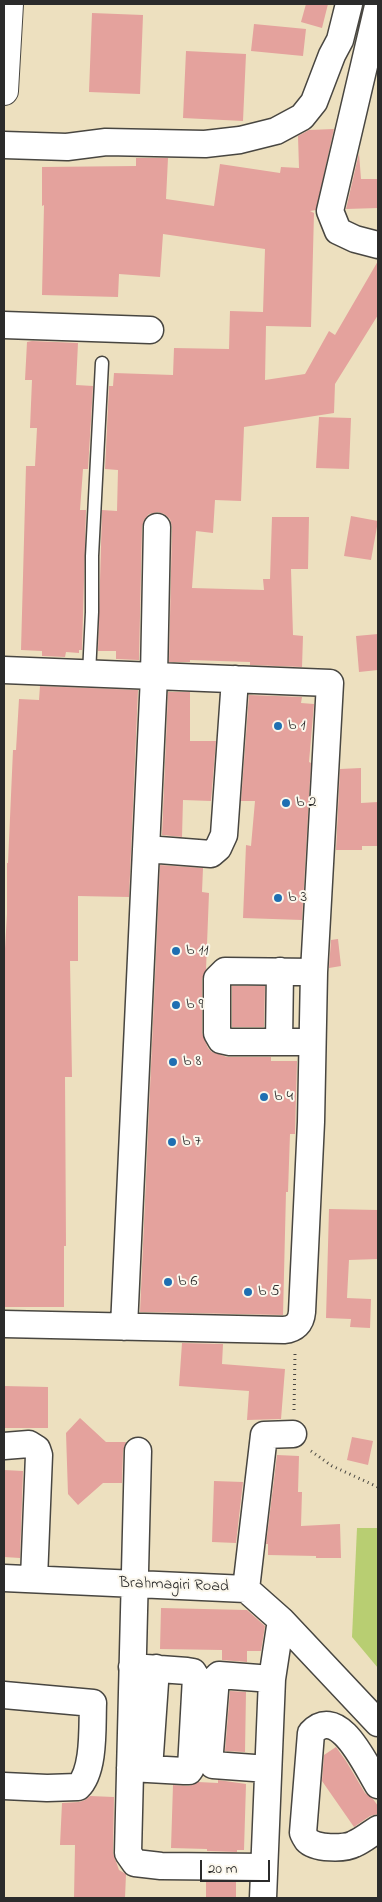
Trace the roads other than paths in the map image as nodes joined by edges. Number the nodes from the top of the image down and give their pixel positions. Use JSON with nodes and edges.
{"nodes":[{"id":1,"x":9,"y":4,"type":"edge"},
{"id":2,"x":349,"y":4,"type":"edge"},
{"id":3,"x":378,"y":6,"type":"edge"},
{"id":4,"x":4,"y":90,"type":"edge"},
{"id":5,"x":4,"y":144,"type":"edge"},
{"id":6,"x":378,"y":245,"type":"edge"},
{"id":7,"x":4,"y":325,"type":"edge"},
{"id":8,"x":150,"y":330,"type":"dead end"},
{"id":9,"x":102,"y":363,"type":"dead end"},
{"id":10,"x":157,"y":527,"type":"dead end"},
{"id":11,"x":4,"y":670,"type":"edge"},
{"id":12,"x":89,"y":674,"type":"junction"},
{"id":13,"x":154,"y":676,"type":"junction"},
{"id":14,"x":235,"y":679,"type":"junction"},
{"id":15,"x":146,"y":848,"type":"junction"},
{"id":16,"x":280,"y":971,"type":"junction"},
{"id":17,"x":314,"y":972,"type":"junction"},
{"id":18,"x":279,"y":1042,"type":"junction"},
{"id":19,"x":312,"y":1042,"type":"junction"},
{"id":20,"x":4,"y":1324,"type":"edge"},
{"id":21,"x":124,"y":1327,"type":"junction"},
{"id":22,"x":293,"y":1434,"type":"road end"},
{"id":23,"x":4,"y":1446,"type":"edge"},
{"id":24,"x":138,"y":1451,"type":"dead end"},
{"id":25,"x":4,"y":1578,"type":"edge"},
{"id":26,"x":34,"y":1579,"type":"junction"},
{"id":27,"x":134,"y":1585,"type":"junction"},
{"id":28,"x":246,"y":1589,"type":"junction"},
{"id":29,"x":281,"y":1620,"type":"junction"},
{"id":30,"x":144,"y":1668,"type":"junction"},
{"id":31,"x":264,"y":1678,"type":"junction"},
{"id":32,"x":4,"y":1695,"type":"edge"},
{"id":33,"x":93,"y":1703,"type":"junction"},
{"id":34,"x":131,"y":1707,"type":"junction"},
{"id":35,"x":378,"y":1723,"type":"edge"},
{"id":36,"x":139,"y":1769,"type":"junction"},
{"id":37,"x":260,"y":1769,"type":"junction"},
{"id":38,"x":378,"y":1785,"type":"edge"},
{"id":39,"x":4,"y":1786,"type":"edge"},
{"id":40,"x":378,"y":1829,"type":"edge"},
{"id":41,"x":292,"y":1844,"type":"dead end"},
{"id":42,"x":265,"y":1855,"type":"junction"},
{"id":43,"x":263,"y":1898,"type":"edge"}],
"edges":[{"from":1,"to":4,"type":"street"},
{"from":2,"to":5,"type":"street"},
{"from":3,"to":6,"type":"street"},
{"from":7,"to":8,"type":"street"},
{"from":9,"to":12,"type":"lane"},
{"from":10,"to":13,"type":"street"},
{"from":11,"to":12,"type":"street"},
{"from":12,"to":13,"type":"street"},
{"from":13,"to":14,"type":"street"},
{"from":13,"to":15,"type":"street"},
{"from":14,"to":15,"type":"street"},
{"from":14,"to":17,"type":"street"},
{"from":15,"to":21,"type":"street"},
{"from":16,"to":17,"type":"street"},
{"from":16,"to":18,"type":"street"},
{"from":16,"to":18,"type":"street"},
{"from":17,"to":19,"type":"street"},
{"from":18,"to":19,"type":"street"},
{"from":19,"to":21,"type":"street"},
{"from":20,"to":21,"type":"street"},
{"from":22,"to":28,"type":"street"},
{"from":23,"to":26,"type":"street"},
{"from":24,"to":27,"type":"street"},
{"from":25,"to":26,"type":"street","name":"Brahmagiri Road"},
{"from":26,"to":27,"type":"street","name":"Brahmagiri Road"},
{"from":27,"to":28,"type":"street","name":"Brahmagiri Road"},
{"from":27,"to":30,"type":"street"},
{"from":28,"to":29,"type":"street","name":"Brahmagiri Road"},
{"from":29,"to":31,"type":"street"},
{"from":29,"to":35,"type":"street","name":"Brahmagiri Road"},
{"from":30,"to":34,"type":"street"},
{"from":30,"to":36,"type":"street"},
{"from":30,"to":36,"type":"street"},
{"from":31,"to":37,"type":"street"},
{"from":31,"to":37,"type":"street"},
{"from":32,"to":33,"type":"street"},
{"from":33,"to":34,"type":"street"},
{"from":33,"to":39,"type":"street"},
{"from":34,"to":36,"type":"street"},
{"from":36,"to":42,"type":"street"},
{"from":37,"to":42,"type":"street"},
{"from":38,"to":40,"type":"street"},
{"from":41,"to":42,"type":"street"},
{"from":42,"to":43,"type":"street"}]}
